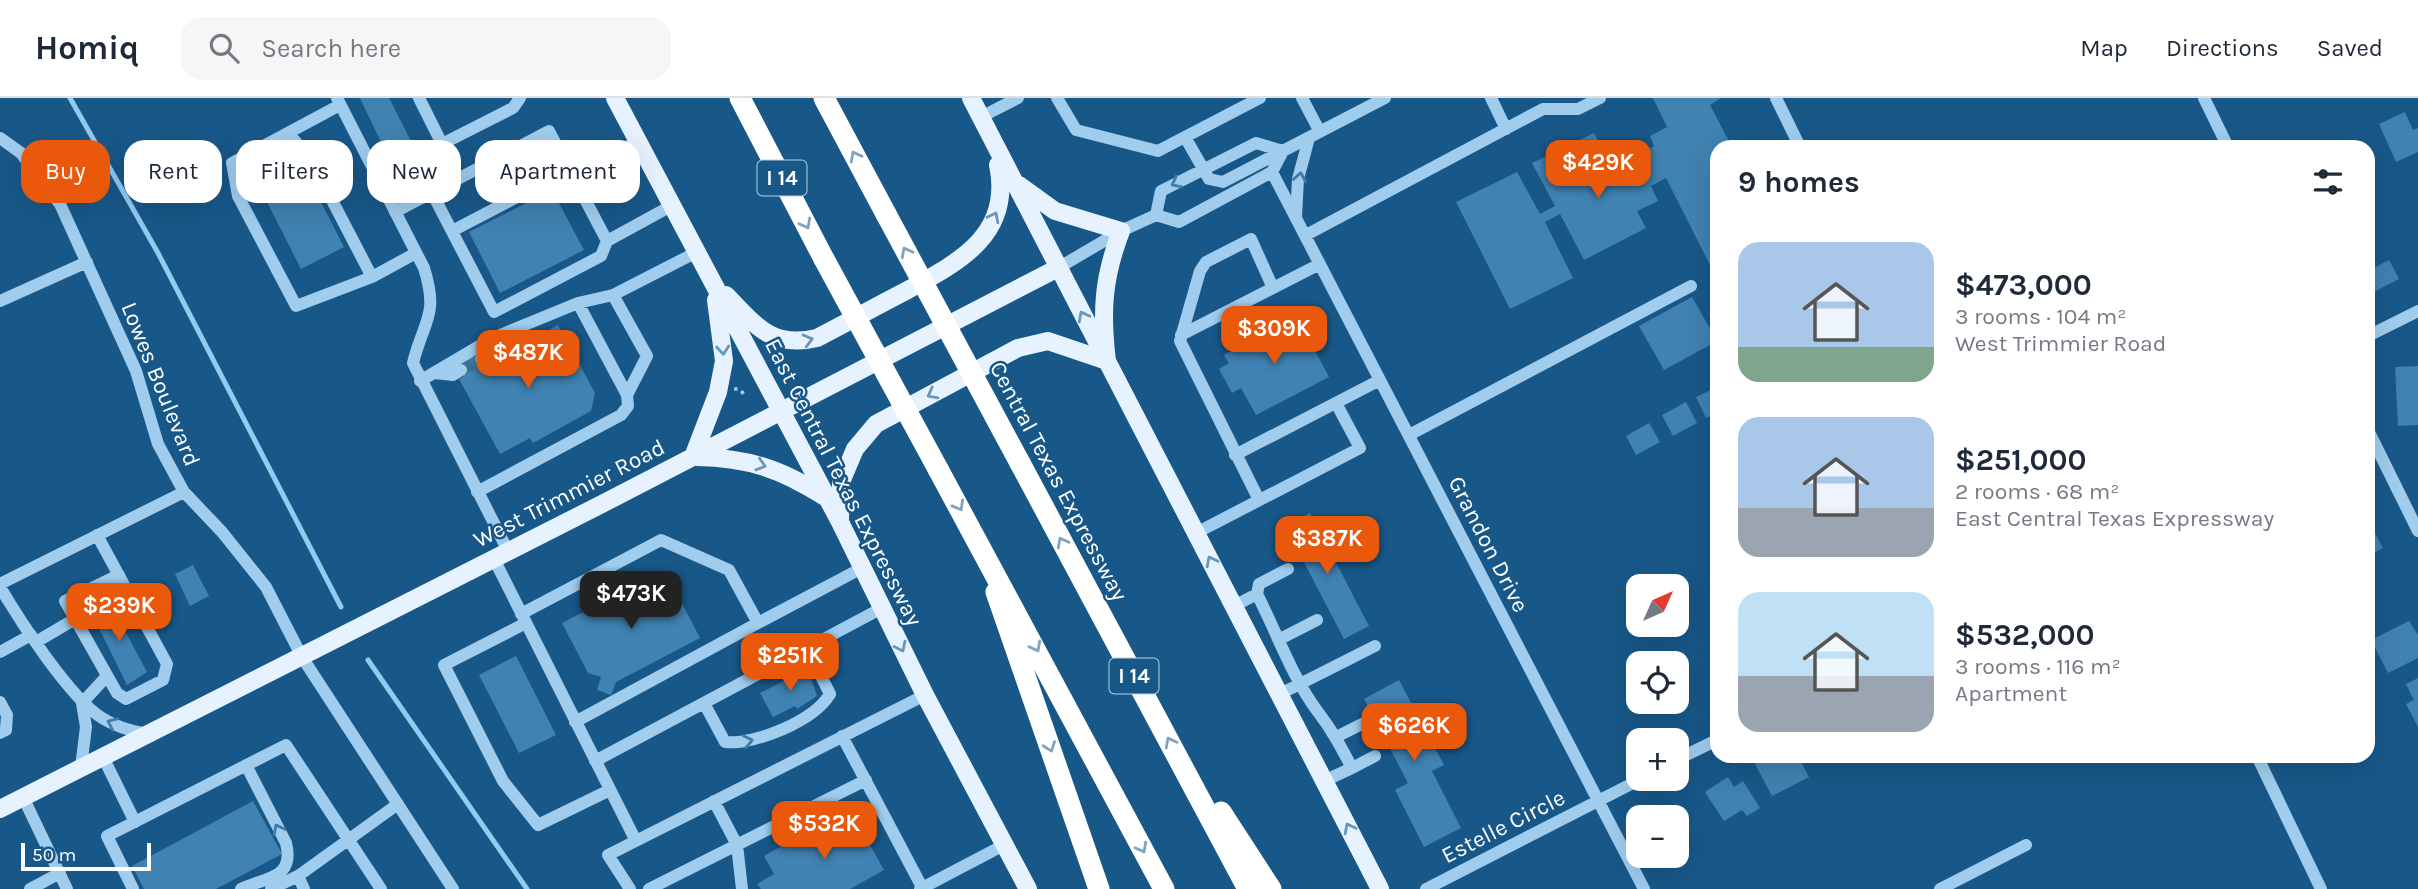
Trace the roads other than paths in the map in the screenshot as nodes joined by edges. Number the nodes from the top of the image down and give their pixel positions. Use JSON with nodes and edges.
{"nodes":[{"id":1,"x":419,"y":98,"type":"edge"},
{"id":2,"x":520,"y":98,"type":"edge"},
{"id":3,"x":615,"y":98,"type":"edge"},
{"id":4,"x":740,"y":98,"type":"edge"},
{"id":5,"x":824,"y":98,"type":"edge"},
{"id":6,"x":971,"y":98,"type":"edge"},
{"id":7,"x":1018,"y":98,"type":"edge"},
{"id":8,"x":1057,"y":98,"type":"edge"},
{"id":9,"x":1260,"y":98,"type":"edge"},
{"id":10,"x":1302,"y":98,"type":"edge"},
{"id":11,"x":1385,"y":98,"type":"edge"},
{"id":12,"x":1490,"y":98,"type":"edge"},
{"id":13,"x":1600,"y":98,"type":"edge"},
{"id":14,"x":1776,"y":98,"type":"edge"},
{"id":15,"x":2204,"y":98,"type":"edge"},
{"id":16,"x":339,"y":102,"type":"edge"},
{"id":17,"x":1545,"y":103,"type":"edge"},
{"id":18,"x":981,"y":117,"type":"junction"},
{"id":19,"x":1506,"y":129,"type":"junction"},
{"id":20,"x":288,"y":133,"type":"junction"},
{"id":21,"x":1315,"y":135,"type":"junction"},
{"id":22,"x":1185,"y":137,"type":"junction"},
{"id":23,"x":0,"y":138,"type":"edge"},
{"id":24,"x":440,"y":140,"type":"edge"},
{"id":25,"x":450,"y":140,"type":"edge"},
{"id":26,"x":532,"y":140,"type":"edge"},
{"id":27,"x":554,"y":140,"type":"edge"},
{"id":28,"x":635,"y":140,"type":"edge"},
{"id":29,"x":1797,"y":140,"type":"edge"},
{"id":30,"x":2225,"y":140,"type":"edge"},
{"id":31,"x":994,"y":142,"type":"junction"},
{"id":32,"x":640,"y":149,"type":"edge"},
{"id":33,"x":1283,"y":151,"type":"junction"},
{"id":34,"x":367,"y":157,"type":"edge"},
{"id":35,"x":1203,"y":169,"type":"junction"},
{"id":36,"x":1272,"y":172,"type":"junction"},
{"id":37,"x":1011,"y":178,"type":"junction"},
{"id":38,"x":390,"y":203,"type":"edge"},
{"id":39,"x":412,"y":203,"type":"edge"},
{"id":40,"x":438,"y":203,"type":"edge"},
{"id":41,"x":509,"y":203,"type":"edge"},
{"id":42,"x":587,"y":203,"type":"edge"},
{"id":43,"x":671,"y":206,"type":"junction"},
{"id":44,"x":395,"y":212,"type":"junction"},
{"id":45,"x":1157,"y":215,"type":"junction"},
{"id":46,"x":1296,"y":218,"type":"junction"},
{"id":47,"x":452,"y":231,"type":"junction"},
{"id":48,"x":1121,"y":231,"type":"junction"},
{"id":49,"x":1306,"y":235,"type":"junction"},
{"id":50,"x":607,"y":241,"type":"junction"},
{"id":51,"x":697,"y":252,"type":"junction"},
{"id":52,"x":416,"y":253,"type":"junction"},
{"id":53,"x":86,"y":262,"type":"junction"},
{"id":54,"x":1320,"y":264,"type":"junction"},
{"id":55,"x":1058,"y":268,"type":"junction"},
{"id":56,"x":372,"y":277,"type":"junction"},
{"id":57,"x":713,"y":283,"type":"junction"},
{"id":58,"x":1690,"y":286,"type":"dead end"},
{"id":59,"x":1273,"y":288,"type":"junction"},
{"id":60,"x":613,"y":295,"type":"junction"},
{"id":61,"x":0,"y":301,"type":"edge"},
{"id":62,"x":578,"y":303,"type":"junction"},
{"id":63,"x":2418,"y":311,"type":"edge"},
{"id":64,"x":2375,"y":333,"type":"edge"},
{"id":65,"x":1181,"y":335,"type":"junction"},
{"id":66,"x":494,"y":338,"type":"junction"},
{"id":67,"x":481,"y":359,"type":"tunnel mouth"},
{"id":68,"x":1107,"y":361,"type":"junction"},
{"id":69,"x":461,"y":370,"type":"tunnel mouth"},
{"id":70,"x":434,"y":373,"type":"junction"},
{"id":71,"x":1380,"y":380,"type":"junction"},
{"id":72,"x":420,"y":381,"type":"junction"},
{"id":73,"x":626,"y":395,"type":"junction"},
{"id":74,"x":1336,"y":402,"type":"junction"},
{"id":75,"x":780,"y":412,"type":"junction"},
{"id":76,"x":1409,"y":435,"type":"junction"},
{"id":77,"x":2375,"y":444,"type":"edge"},
{"id":78,"x":1235,"y":454,"type":"junction"},
{"id":79,"x":694,"y":457,"type":"junction"},
{"id":80,"x":184,"y":492,"type":"junction"},
{"id":81,"x":477,"y":492,"type":"junction"},
{"id":82,"x":827,"y":498,"type":"junction"},
{"id":83,"x":1259,"y":500,"type":"junction"},
{"id":84,"x":840,"y":522,"type":"junction"},
{"id":85,"x":2418,"y":531,"type":"edge"},
{"id":86,"x":1196,"y":533,"type":"junction"},
{"id":87,"x":97,"y":535,"type":"junction"},
{"id":88,"x":980,"y":544,"type":"junction"},
{"id":89,"x":501,"y":555,"type":"junction"},
{"id":90,"x":862,"y":568,"type":"junction"},
{"id":91,"x":1288,"y":569,"type":"dead end"},
{"id":92,"x":119,"y":575,"type":"junction"},
{"id":93,"x":0,"y":585,"type":"edge"},
{"id":94,"x":1257,"y":594,"type":"junction"},
{"id":95,"x":1234,"y":606,"type":"junction"},
{"id":96,"x":883,"y":608,"type":"junction"},
{"id":97,"x":524,"y":619,"type":"junction"},
{"id":98,"x":75,"y":620,"type":"junction"},
{"id":99,"x":1317,"y":620,"type":"dead end"},
{"id":100,"x":758,"y":623,"type":"junction"},
{"id":101,"x":34,"y":638,"type":"junction"},
{"id":102,"x":1280,"y":639,"type":"junction"},
{"id":103,"x":1375,"y":646,"type":"dead end"},
{"id":104,"x":807,"y":648,"type":"junction"},
{"id":105,"x":0,"y":652,"type":"edge"},
{"id":106,"x":302,"y":657,"type":"junction"},
{"id":107,"x":107,"y":676,"type":"junction"},
{"id":108,"x":1302,"y":683,"type":"junction"},
{"id":109,"x":1280,"y":694,"type":"junction"},
{"id":110,"x":925,"y":695,"type":"junction"},
{"id":111,"x":0,"y":702,"type":"edge"},
{"id":112,"x":82,"y":703,"type":"junction"},
{"id":113,"x":704,"y":703,"type":"junction"},
{"id":114,"x":575,"y":722,"type":"junction"},
{"id":115,"x":1366,"y":722,"type":"dead end"},
{"id":116,"x":4,"y":728,"type":"edge"},
{"id":117,"x":147,"y":734,"type":"junction"},
{"id":118,"x":842,"y":736,"type":"junction"},
{"id":119,"x":1336,"y":737,"type":"junction"},
{"id":120,"x":1710,"y":744,"type":"edge"},
{"id":121,"x":1689,"y":754,"type":"edge"},
{"id":122,"x":1376,"y":756,"type":"dead end"},
{"id":123,"x":103,"y":757,"type":"junction"},
{"id":124,"x":595,"y":761,"type":"junction"},
{"id":125,"x":2260,"y":763,"type":"edge"},
{"id":126,"x":246,"y":765,"type":"junction"},
{"id":127,"x":81,"y":767,"type":"junction"},
{"id":128,"x":1352,"y":768,"type":"junction"},
{"id":129,"x":866,"y":780,"type":"junction"},
{"id":130,"x":1324,"y":781,"type":"junction"},
{"id":131,"x":1626,"y":787,"type":"edge"},
{"id":132,"x":1195,"y":788,"type":"junction"},
{"id":133,"x":610,"y":790,"type":"junction"},
{"id":134,"x":23,"y":797,"type":"junction"},
{"id":135,"x":715,"y":801,"type":"junction"},
{"id":136,"x":1598,"y":801,"type":"junction"},
{"id":137,"x":398,"y":804,"type":"junction"},
{"id":138,"x":0,"y":809,"type":"edge"},
{"id":139,"x":135,"y":822,"type":"junction"},
{"id":140,"x":348,"y":840,"type":"junction"},
{"id":141,"x":636,"y":841,"type":"junction"},
{"id":142,"x":737,"y":845,"type":"junction"},
{"id":143,"x":1004,"y":845,"type":"junction"},
{"id":144,"x":2026,"y":845,"type":"dead end"},
{"id":145,"x":60,"y":873,"type":"junction"},
{"id":146,"x":298,"y":876,"type":"junction"},
{"id":147,"x":922,"y":888,"type":"edge"},
{"id":148,"x":30,"y":889,"type":"edge"},
{"id":149,"x":67,"y":889,"type":"edge"},
{"id":150,"x":133,"y":889,"type":"edge"},
{"id":151,"x":241,"y":889,"type":"edge"},
{"id":152,"x":271,"y":889,"type":"edge"},
{"id":153,"x":304,"y":889,"type":"edge"},
{"id":154,"x":381,"y":889,"type":"edge"},
{"id":155,"x":453,"y":889,"type":"edge"},
{"id":156,"x":630,"y":889,"type":"edge"},
{"id":157,"x":649,"y":889,"type":"edge"},
{"id":158,"x":742,"y":889,"type":"edge"},
{"id":159,"x":1028,"y":889,"type":"edge"},
{"id":160,"x":1099,"y":889,"type":"edge"},
{"id":161,"x":1164,"y":889,"type":"edge"},
{"id":162,"x":1248,"y":889,"type":"edge"},
{"id":163,"x":1271,"y":889,"type":"edge"},
{"id":164,"x":1380,"y":889,"type":"edge"},
{"id":165,"x":1426,"y":889,"type":"edge"},
{"id":166,"x":1644,"y":889,"type":"edge"},
{"id":167,"x":1940,"y":889,"type":"edge"},
{"id":168,"x":2321,"y":889,"type":"edge"}],
"edges":[{"from":1,"to":24,"type":"street"},
{"from":2,"to":25,"type":"street"},
{"from":3,"to":28,"type":"main road","name":"East Central Texas Expressway"},
{"from":4,"to":88,"type":"highway","number":"I 14","one_way":true,"bridge":true},
{"from":132,"to":5,"type":"highway","name":"Central Texas Expressway","number":"I 14","one_way":true,"bridge":true},
{"from":6,"to":18,"type":"main road"},
{"from":7,"to":18,"type":"street"},
{"from":8,"to":22,"type":"street"},
{"from":9,"to":22,"type":"street"},
{"from":10,"to":21,"type":"street"},
{"from":11,"to":21,"type":"street"},
{"from":12,"to":19,"type":"street"},
{"from":13,"to":17,"type":"street"},
{"from":14,"to":29,"type":"street"},
{"from":15,"to":30,"type":"street"},
{"from":16,"to":20,"type":"street"},
{"from":16,"to":34,"type":"street"},
{"from":17,"to":19,"type":"street"},
{"from":18,"to":31,"type":"main road"},
{"from":19,"to":49,"type":"street"},
{"from":20,"to":56,"type":"street"},
{"from":20,"to":56,"type":"street"},
{"from":21,"to":33,"type":"street"},
{"from":46,"to":21,"type":"street","one_way":true},
{"from":22,"to":35,"type":"street"},
{"from":23,"to":53,"type":"street","name":"Lowes Boulevard"},
{"from":26,"to":27,"type":"street"},
{"from":31,"to":37,"type":"main road"},
{"from":57,"to":31,"type":"main road","one_way":true},
{"from":32,"to":43,"type":"main road","name":"East Central Texas Expressway"},
{"from":33,"to":35,"type":"street"},
{"from":33,"to":35,"type":"street"},
{"from":33,"to":36,"type":"street"},
{"from":35,"to":45,"type":"street","one_way":true},
{"from":36,"to":45,"type":"street","name":"West Trimmier Road"},
{"from":36,"to":46,"type":"street","name":"Grandon Drive"},
{"from":37,"to":48,"type":"main road"},
{"from":37,"to":55,"type":"main road"},
{"from":38,"to":44,"type":"street"},
{"from":39,"to":44,"type":"street"},
{"from":40,"to":47,"type":"street"},
{"from":41,"to":47,"type":"street"},
{"from":42,"to":50,"type":"street"},
{"from":43,"to":50,"type":"street"},
{"from":43,"to":51,"type":"main road","name":"East Central Texas Expressway"},
{"from":44,"to":52,"type":"street"},
{"from":45,"to":48,"type":"street","name":"West Trimmier Road"},
{"from":46,"to":49,"type":"street","name":"Grandon Drive"},
{"from":47,"to":50,"type":"street"},
{"from":48,"to":55,"type":"street","name":"West Trimmier Road"},
{"from":48,"to":68,"type":"main road"},
{"from":49,"to":54,"type":"street","name":"Grandon Drive"},
{"from":51,"to":57,"type":"main road","name":"East Central Texas Expressway"},
{"from":51,"to":60,"type":"street"},
{"from":52,"to":56,"type":"street"},
{"from":52,"to":72,"type":"street"},
{"from":53,"to":61,"type":"street"},
{"from":53,"to":80,"type":"street","name":"Lowes Boulevard"},
{"from":54,"to":59,"type":"street"},
{"from":54,"to":71,"type":"street","name":"Grandon Drive"},
{"from":68,"to":55,"type":"main road","one_way":true},
{"from":55,"to":75,"type":"main road","name":"West Trimmier Road"},
{"from":57,"to":75,"type":"main road","name":"East Central Texas Expressway"},
{"from":57,"to":79,"type":"main road","one_way":true},
{"from":58,"to":76,"type":"street"},
{"from":59,"to":65,"type":"street"},
{"from":59,"to":65,"type":"street"},
{"from":60,"to":62,"type":"street"},
{"from":60,"to":73,"type":"street"},
{"from":62,"to":66,"type":"street"},
{"from":62,"to":73,"type":"street"},
{"from":63,"to":64,"type":"street"},
{"from":65,"to":78,"type":"street"},
{"from":66,"to":67,"type":"street"},
{"from":66,"to":70,"type":"street"},
{"from":68,"to":84,"type":"main road","one_way":true},
{"from":68,"to":86,"type":"main road"},
{"from":69,"to":70,"type":"street"},
{"from":70,"to":72,"type":"street"},
{"from":71,"to":74,"type":"street"},
{"from":71,"to":76,"type":"street","name":"Grandon Drive"},
{"from":72,"to":81,"type":"street"},
{"from":73,"to":81,"type":"street"},
{"from":74,"to":78,"type":"street"},
{"from":74,"to":83,"type":"street"},
{"from":75,"to":79,"type":"main road","name":"West Trimmier Road"},
{"from":75,"to":82,"type":"main road","name":"East Central Texas Expressway"},
{"from":76,"to":136,"type":"street","name":"Grandon Drive"},
{"from":77,"to":85,"type":"street"},
{"from":78,"to":83,"type":"street"},
{"from":79,"to":82,"type":"main road","one_way":true},
{"from":79,"to":89,"type":"main road","name":"West Trimmier Road"},
{"from":80,"to":87,"type":"street"},
{"from":80,"to":106,"type":"street","name":"Lowes Boulevard"},
{"from":81,"to":89,"type":"street"},
{"from":82,"to":84,"type":"main road","name":"East Central Texas Expressway"},
{"from":83,"to":86,"type":"street"},
{"from":84,"to":90,"type":"main road","name":"East Central Texas Expressway"},
{"from":95,"to":86,"type":"main road","one_way":true},
{"from":87,"to":92,"type":"street"},
{"from":87,"to":93,"type":"street"},
{"from":88,"to":160,"type":"highway","one_way":true},
{"from":88,"to":161,"type":"highway","number":"I 14","one_way":true},
{"from":89,"to":97,"type":"street"},
{"from":89,"to":106,"type":"main road","name":"West Trimmier Road"},
{"from":90,"to":96,"type":"main road","name":"East Central Texas Expressway"},
{"from":90,"to":100,"type":"street"},
{"from":91,"to":94,"type":"street"},
{"from":92,"to":98,"type":"street"},
{"from":92,"to":107,"type":"street"},
{"from":93,"to":101,"type":"street"},
{"from":94,"to":95,"type":"street"},
{"from":94,"to":102,"type":"street"},
{"from":95,"to":109,"type":"main road"},
{"from":96,"to":104,"type":"street"},
{"from":96,"to":110,"type":"main road","name":"East Central Texas Expressway","one_way":true},
{"from":97,"to":100,"type":"street"},
{"from":97,"to":114,"type":"street"},
{"from":97,"to":133,"type":"street"},
{"from":98,"to":101,"type":"street"},
{"from":98,"to":107,"type":"street"},
{"from":99,"to":102,"type":"street"},
{"from":100,"to":114,"type":"street"},
{"from":101,"to":105,"type":"street"},
{"from":101,"to":112,"type":"street"},
{"from":102,"to":108,"type":"street"},
{"from":103,"to":108,"type":"street"},
{"from":104,"to":113,"type":"street"},
{"from":113,"to":104,"type":"street","one_way":true},
{"from":106,"to":117,"type":"main road","name":"West Trimmier Road"},
{"from":106,"to":137,"type":"street","name":"Lowes Boulevard"},
{"from":107,"to":112,"type":"street"},
{"from":108,"to":109,"type":"street"},
{"from":108,"to":119,"type":"street"},
{"from":109,"to":130,"type":"main road"},
{"from":110,"to":118,"type":"street"},
{"from":110,"to":143,"type":"main road","name":"East Central Texas Expressway"},
{"from":111,"to":116,"type":"street"},
{"from":117,"to":112,"type":"street","one_way":true},
{"from":112,"to":127,"type":"street"},
{"from":113,"to":124,"type":"street"},
{"from":114,"to":124,"type":"street"},
{"from":115,"to":119,"type":"street"},
{"from":117,"to":123,"type":"main road","name":"West Trimmier Road"},
{"from":118,"to":129,"type":"street"},
{"from":118,"to":135,"type":"street"},
{"from":119,"to":128,"type":"street"},
{"from":120,"to":121,"type":"street"},
{"from":122,"to":128,"type":"street"},
{"from":123,"to":127,"type":"main road","name":"West Trimmier Road"},
{"from":123,"to":139,"type":"street"},
{"from":124,"to":133,"type":"street"},
{"from":125,"to":168,"type":"street"},
{"from":126,"to":139,"type":"street"},
{"from":126,"to":140,"type":"street"},
{"from":151,"to":126,"type":"street","one_way":true},
{"from":127,"to":134,"type":"main road","name":"West Trimmier Road"},
{"from":128,"to":130,"type":"street"},
{"from":129,"to":142,"type":"street"},
{"from":129,"to":147,"type":"street"},
{"from":164,"to":130,"type":"main road","one_way":true},
{"from":131,"to":136,"type":"street","name":"Estelle Circle"},
{"from":132,"to":162,"type":"highway","name":"Central Texas Expressway","number":"I 14"},
{"from":132,"to":163,"type":"highway"},
{"from":133,"to":141,"type":"street"},
{"from":134,"to":138,"type":"main road","name":"West Trimmier Road"},
{"from":134,"to":145,"type":"street"},
{"from":135,"to":141,"type":"street"},
{"from":135,"to":142,"type":"street"},
{"from":136,"to":165,"type":"street","name":"Estelle Circle"},
{"from":136,"to":166,"type":"street","name":"Grandon Drive"},
{"from":137,"to":140,"type":"street"},
{"from":137,"to":155,"type":"street","name":"Lowes Boulevard"},
{"from":139,"to":150,"type":"street"},
{"from":140,"to":146,"type":"street"},
{"from":140,"to":154,"type":"street"},
{"from":141,"to":156,"type":"street"},
{"from":142,"to":157,"type":"street"},
{"from":142,"to":158,"type":"street"},
{"from":143,"to":147,"type":"street"},
{"from":143,"to":159,"type":"main road","name":"East Central Texas Expressway"},
{"from":144,"to":167,"type":"street"},
{"from":145,"to":148,"type":"street"},
{"from":145,"to":149,"type":"street"},
{"from":146,"to":152,"type":"street"},
{"from":146,"to":153,"type":"street"}]}
